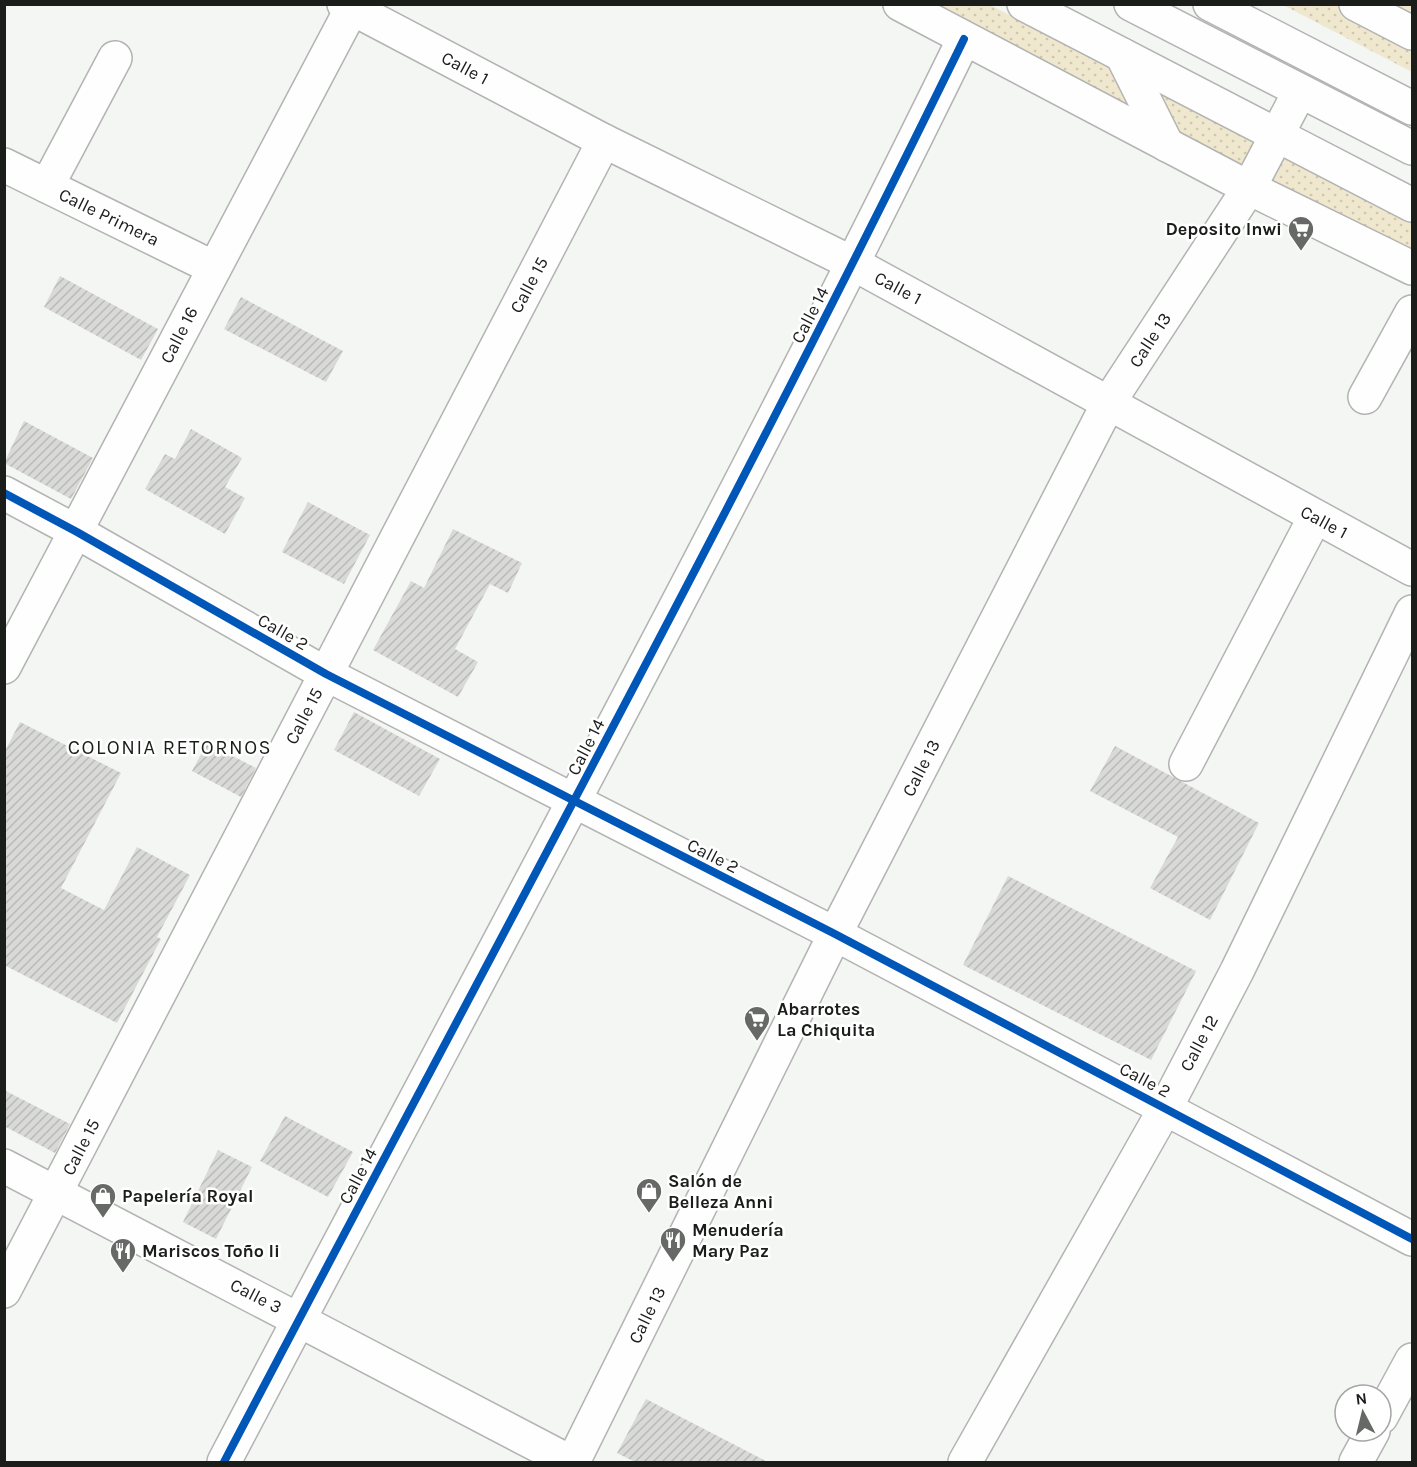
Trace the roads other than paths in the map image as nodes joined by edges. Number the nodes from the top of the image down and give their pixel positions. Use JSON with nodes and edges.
{"nodes":[{"id":1,"x":900,"y":4,"type":"edge"},
{"id":2,"x":1024,"y":4,"type":"edge"},
{"id":3,"x":1131,"y":4,"type":"edge"},
{"id":4,"x":1210,"y":4,"type":"edge"},
{"id":5,"x":1356,"y":4,"type":"edge"},
{"id":6,"x":350,"y":6,"type":"edge"},
{"id":7,"x":1413,"y":33,"type":"edge"},
{"id":8,"x":964,"y":39,"type":"junction"},
{"id":9,"x":1122,"y":55,"type":"junction"},
{"id":10,"x":115,"y":58,"type":"dead end"},
{"id":11,"x":1300,"y":91,"type":"junction"},
{"id":12,"x":1413,"y":108,"type":"edge"},
{"id":13,"x":1277,"y":135,"type":"junction"},
{"id":14,"x":604,"y":141,"type":"junction"},
{"id":15,"x":1167,"y":145,"type":"junction"},
{"id":16,"x":1413,"y":148,"type":"edge"},
{"id":17,"x":4,"y":165,"type":"edge"},
{"id":18,"x":47,"y":186,"type":"junction"},
{"id":19,"x":1249,"y":188,"type":"junction"},
{"id":20,"x":1413,"y":205,"type":"edge"},
{"id":21,"x":854,"y":264,"type":"junction"},
{"id":22,"x":214,"y":268,"type":"junction"},
{"id":23,"x":1413,"y":268,"type":"edge"},
{"id":24,"x":1413,"y":312,"type":"edge"},
{"id":25,"x":1365,"y":398,"type":"dead end"},
{"id":26,"x":1109,"y":402,"type":"junction"},
{"id":27,"x":4,"y":493,"type":"edge"},
{"id":28,"x":1315,"y":517,"type":"junction"},
{"id":29,"x":77,"y":532,"type":"junction"},
{"id":30,"x":1413,"y":569,"type":"edge"},
{"id":31,"x":1413,"y":612,"type":"edge"},
{"id":32,"x":4,"y":667,"type":"edge"},
{"id":33,"x":326,"y":674,"type":"junction"},
{"id":34,"x":1186,"y":764,"type":"dead end"},
{"id":35,"x":574,"y":802,"type":"junction"},
{"id":36,"x":835,"y":934,"type":"junction"},
{"id":37,"x":1166,"y":1107,"type":"junction"},
{"id":38,"x":4,"y":1166,"type":"edge"},
{"id":39,"x":57,"y":1193,"type":"junction"},
{"id":40,"x":1413,"y":1239,"type":"edge"},
{"id":41,"x":4,"y":1291,"type":"edge"},
{"id":42,"x":299,"y":1319,"type":"junction"},
{"id":43,"x":1413,"y":1360,"type":"edge"},
{"id":44,"x":1393,"y":1396,"type":"edge"},
{"id":45,"x":1366,"y":1443,"type":"edge"},
{"id":46,"x":224,"y":1462,"type":"edge"},
{"id":47,"x":572,"y":1462,"type":"edge"},
{"id":48,"x":965,"y":1462,"type":"edge"},
{"id":49,"x":1356,"y":1462,"type":"edge"}],
"edges":[{"from":1,"to":8,"type":"street"},
{"from":2,"to":9,"type":"street"},
{"from":3,"to":11,"type":"street"},
{"from":4,"to":12,"type":"street"},
{"from":5,"to":7,"type":"street"},
{"from":6,"to":14,"type":"street","name":"Calle 1"},
{"from":6,"to":22,"type":"street","name":"Calle 16"},
{"from":8,"to":15,"type":"street"},
{"from":8,"to":21,"type":"street","name":"Calle 14"},
{"from":9,"to":13,"type":"street"},
{"from":9,"to":15,"type":"street"},
{"from":10,"to":18,"type":"street"},
{"from":11,"to":13,"type":"street","name":"Calle 13"},
{"from":11,"to":16,"type":"street"},
{"from":13,"to":19,"type":"street","name":"Calle 13"},
{"from":13,"to":20,"type":"street"},
{"from":14,"to":21,"type":"street","name":"Calle 1"},
{"from":14,"to":33,"type":"street","name":"Calle 15"},
{"from":15,"to":19,"type":"street"},
{"from":17,"to":18,"type":"street","name":"Calle Primera"},
{"from":18,"to":22,"type":"street","name":"Calle Primera"},
{"from":19,"to":23,"type":"street"},
{"from":19,"to":26,"type":"street","name":"Calle 13"},
{"from":21,"to":26,"type":"street","name":"Calle 1"},
{"from":21,"to":35,"type":"street","name":"Calle 14"},
{"from":22,"to":29,"type":"street","name":"Calle 16"},
{"from":24,"to":25,"type":"street"},
{"from":26,"to":28,"type":"street","name":"Calle 1"},
{"from":26,"to":36,"type":"street","name":"Calle 13"},
{"from":27,"to":29,"type":"street","name":"Calle 2"},
{"from":28,"to":30,"type":"street","name":"Calle 1"},
{"from":28,"to":34,"type":"street"},
{"from":29,"to":32,"type":"street","name":"Calle 16"},
{"from":29,"to":33,"type":"street","name":"Calle 2"},
{"from":31,"to":37,"type":"street","name":"Calle 12"},
{"from":33,"to":35,"type":"street","name":"Calle 2"},
{"from":33,"to":39,"type":"street","name":"Calle 15"},
{"from":35,"to":36,"type":"street","name":"Calle 2"},
{"from":35,"to":42,"type":"street","name":"Calle 14"},
{"from":36,"to":37,"type":"street","name":"Calle 2"},
{"from":36,"to":47,"type":"street","name":"Calle 13"},
{"from":37,"to":40,"type":"street","name":"Calle 2"},
{"from":37,"to":48,"type":"street","name":"Calle 12"},
{"from":38,"to":39,"type":"street","name":"Calle 3"},
{"from":39,"to":41,"type":"street","name":"Calle 15"},
{"from":39,"to":42,"type":"street","name":"Calle 3"},
{"from":42,"to":46,"type":"street","name":"Calle 14"},
{"from":42,"to":47,"type":"street","name":"Calle 3"},
{"from":43,"to":44,"type":"street"},
{"from":45,"to":49,"type":"street"}]}
